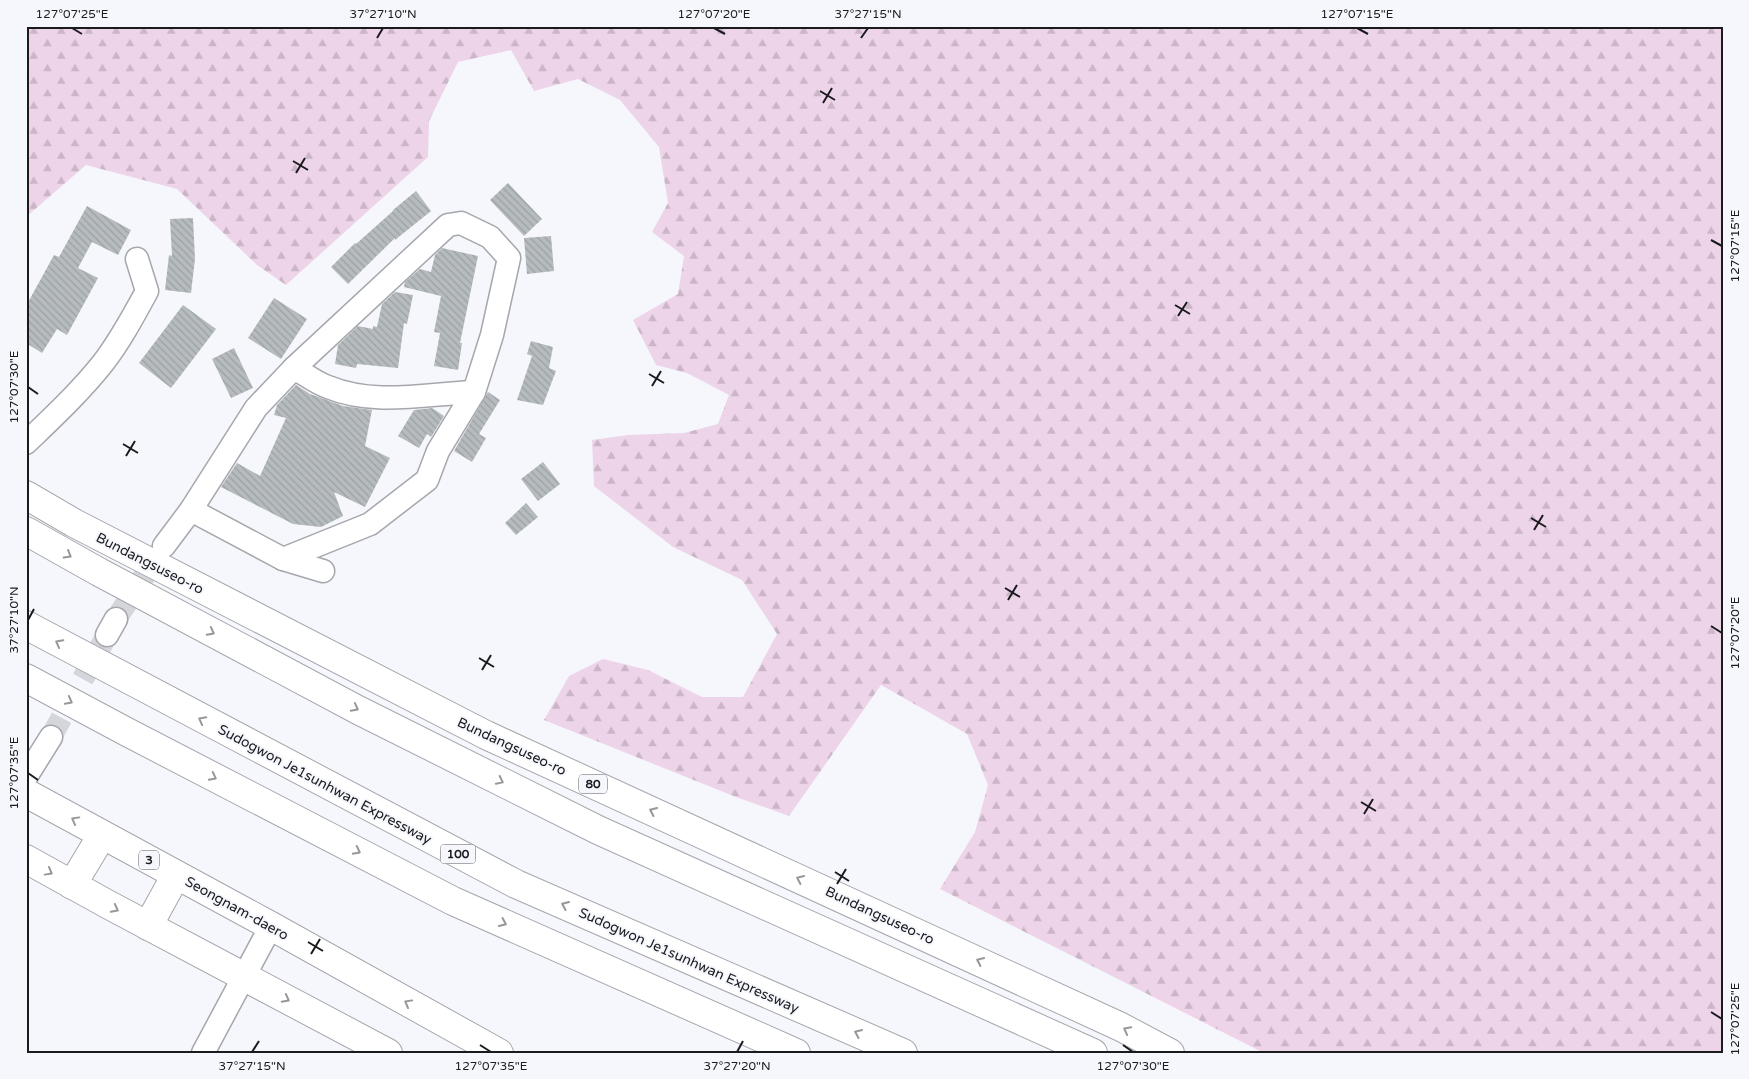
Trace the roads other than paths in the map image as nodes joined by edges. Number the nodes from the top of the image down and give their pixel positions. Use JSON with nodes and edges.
{"nodes":[{"id":1,"x":137,"y":259,"type":"dead end"},
{"id":2,"x":294,"y":368,"type":"junction"},
{"id":3,"x":474,"y":392,"type":"junction"},
{"id":4,"x":26,"y":443,"type":"edge"},
{"id":5,"x":26,"y":495,"type":"edge"},
{"id":6,"x":191,"y":510,"type":"junction"},
{"id":7,"x":26,"y":531,"type":"edge"},
{"id":8,"x":164,"y":546,"type":"tunnel mouth"},
{"id":9,"x":283,"y":559,"type":"junction"},
{"id":10,"x":323,"y":571,"type":"dead end"},
{"id":11,"x":26,"y":626,"type":"edge"},
{"id":12,"x":26,"y":678,"type":"edge"},
{"id":13,"x":51,"y":737,"type":"tunnel mouth"},
{"id":14,"x":26,"y":777,"type":"edge"},
{"id":15,"x":26,"y":793,"type":"edge"},
{"id":16,"x":102,"y":834,"type":"junction"},
{"id":17,"x":26,"y":859,"type":"edge"},
{"id":18,"x":176,"y":874,"type":"junction"},
{"id":19,"x":72,"y":885,"type":"junction"},
{"id":20,"x":148,"y":926,"type":"junction"},
{"id":21,"x":271,"y":926,"type":"junction"},
{"id":22,"x":243,"y":976,"type":"junction"},
{"id":23,"x":203,"y":1053,"type":"edge"},
{"id":24,"x":388,"y":1053,"type":"edge"},
{"id":25,"x":499,"y":1053,"type":"edge"},
{"id":26,"x":796,"y":1053,"type":"edge"},
{"id":27,"x":903,"y":1053,"type":"edge"},
{"id":28,"x":1093,"y":1053,"type":"edge"},
{"id":29,"x":1170,"y":1053,"type":"edge"}],
"edges":[{"from":1,"to":4,"type":"street"},
{"from":2,"to":3,"type":"street"},
{"from":2,"to":3,"type":"street"},
{"from":2,"to":6,"type":"street"},
{"from":3,"to":9,"type":"street"},
{"from":29,"to":5,"type":"main road","name":"Bundangsuseo-ro","number":"80","one_way":true},
{"from":6,"to":8,"type":"street"},
{"from":6,"to":9,"type":"street"},
{"from":7,"to":28,"type":"main road","one_way":true},
{"from":9,"to":10,"type":"street"},
{"from":27,"to":11,"type":"main road","name":"Sudogwon Je1sunhwan Expressway","number":"100","one_way":true},
{"from":12,"to":26,"type":"main road","one_way":true},
{"from":13,"to":14,"type":"street"},
{"from":16,"to":15,"type":"main road","name":"Seongnam-daero","number":"3","one_way":true},
{"from":16,"to":18,"type":"main road","name":"Seongnam-daero","number":"3"},
{"from":16,"to":19,"type":"main road"},
{"from":17,"to":19,"type":"main road","one_way":true},
{"from":18,"to":20,"type":"main road"},
{"from":18,"to":21,"type":"main road","name":"Seongnam-daero","number":"3"},
{"from":19,"to":20,"type":"main road","one_way":true},
{"from":20,"to":22,"type":"main road"},
{"from":21,"to":22,"type":"street"},
{"from":25,"to":21,"type":"main road","name":"Seongnam-daero","number":"3","one_way":true},
{"from":22,"to":23,"type":"street"},
{"from":22,"to":24,"type":"main road","one_way":true}]}
